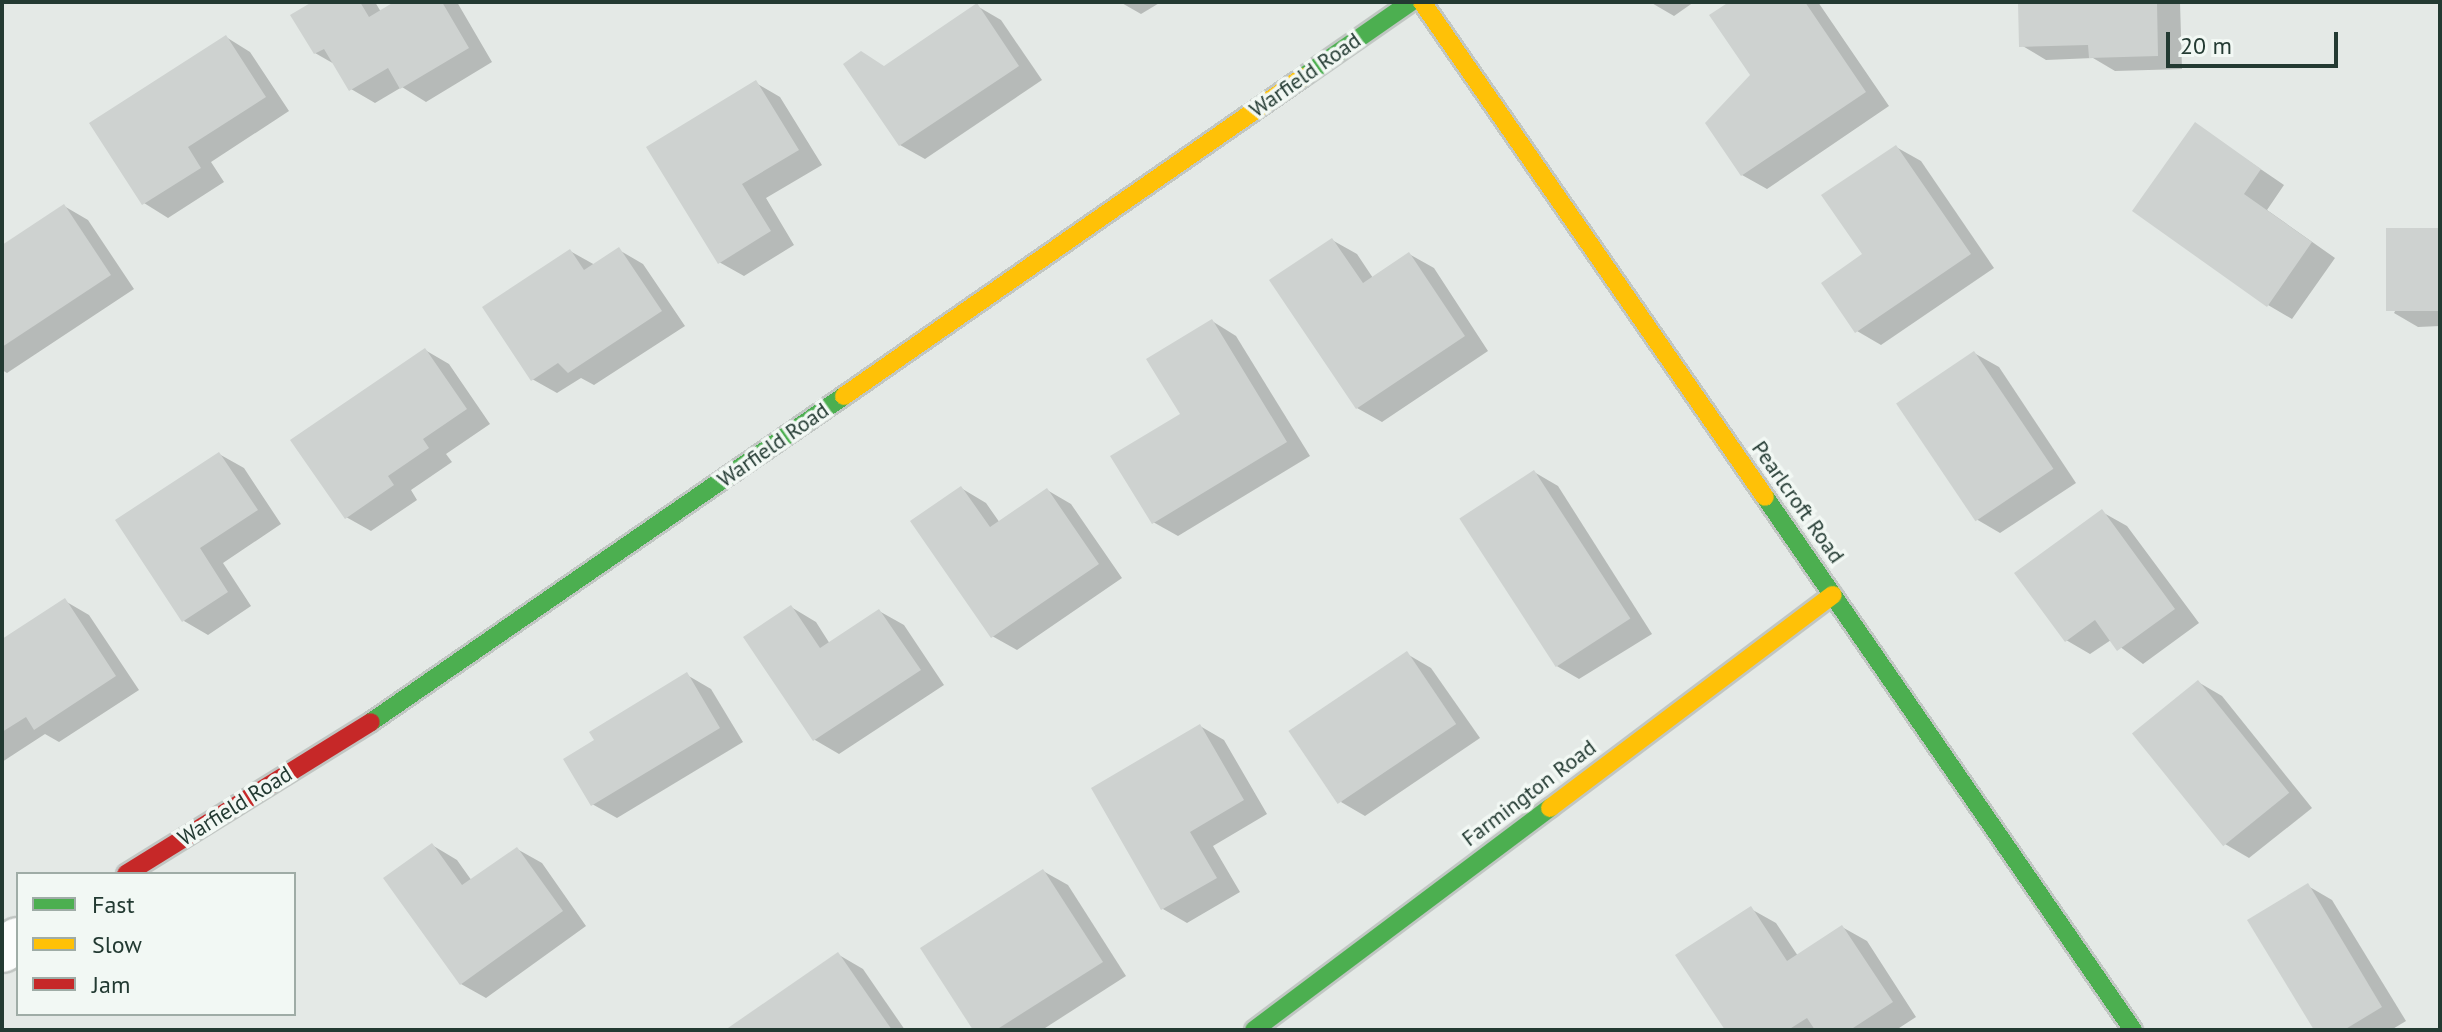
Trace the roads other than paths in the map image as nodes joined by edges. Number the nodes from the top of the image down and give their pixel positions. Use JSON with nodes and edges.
{"nodes":[{"id":1,"x":1411,"y":2,"type":"edge"},
{"id":2,"x":1422,"y":2,"type":"edge"},
{"id":3,"x":1833,"y":595,"type":"junction"},
{"id":4,"x":129,"y":872,"type":"edge"},
{"id":5,"x":1254,"y":1030,"type":"edge"},
{"id":6,"x":2133,"y":1030,"type":"edge"}],
"edges":[{"from":1,"to":4,"type":"street","name":"Warfield Road"},
{"from":2,"to":3,"type":"street","name":"Pearlcroft Road"},
{"from":3,"to":5,"type":"street","name":"Farmington Road"},
{"from":3,"to":6,"type":"street","name":"Pearlcroft Road"}]}
